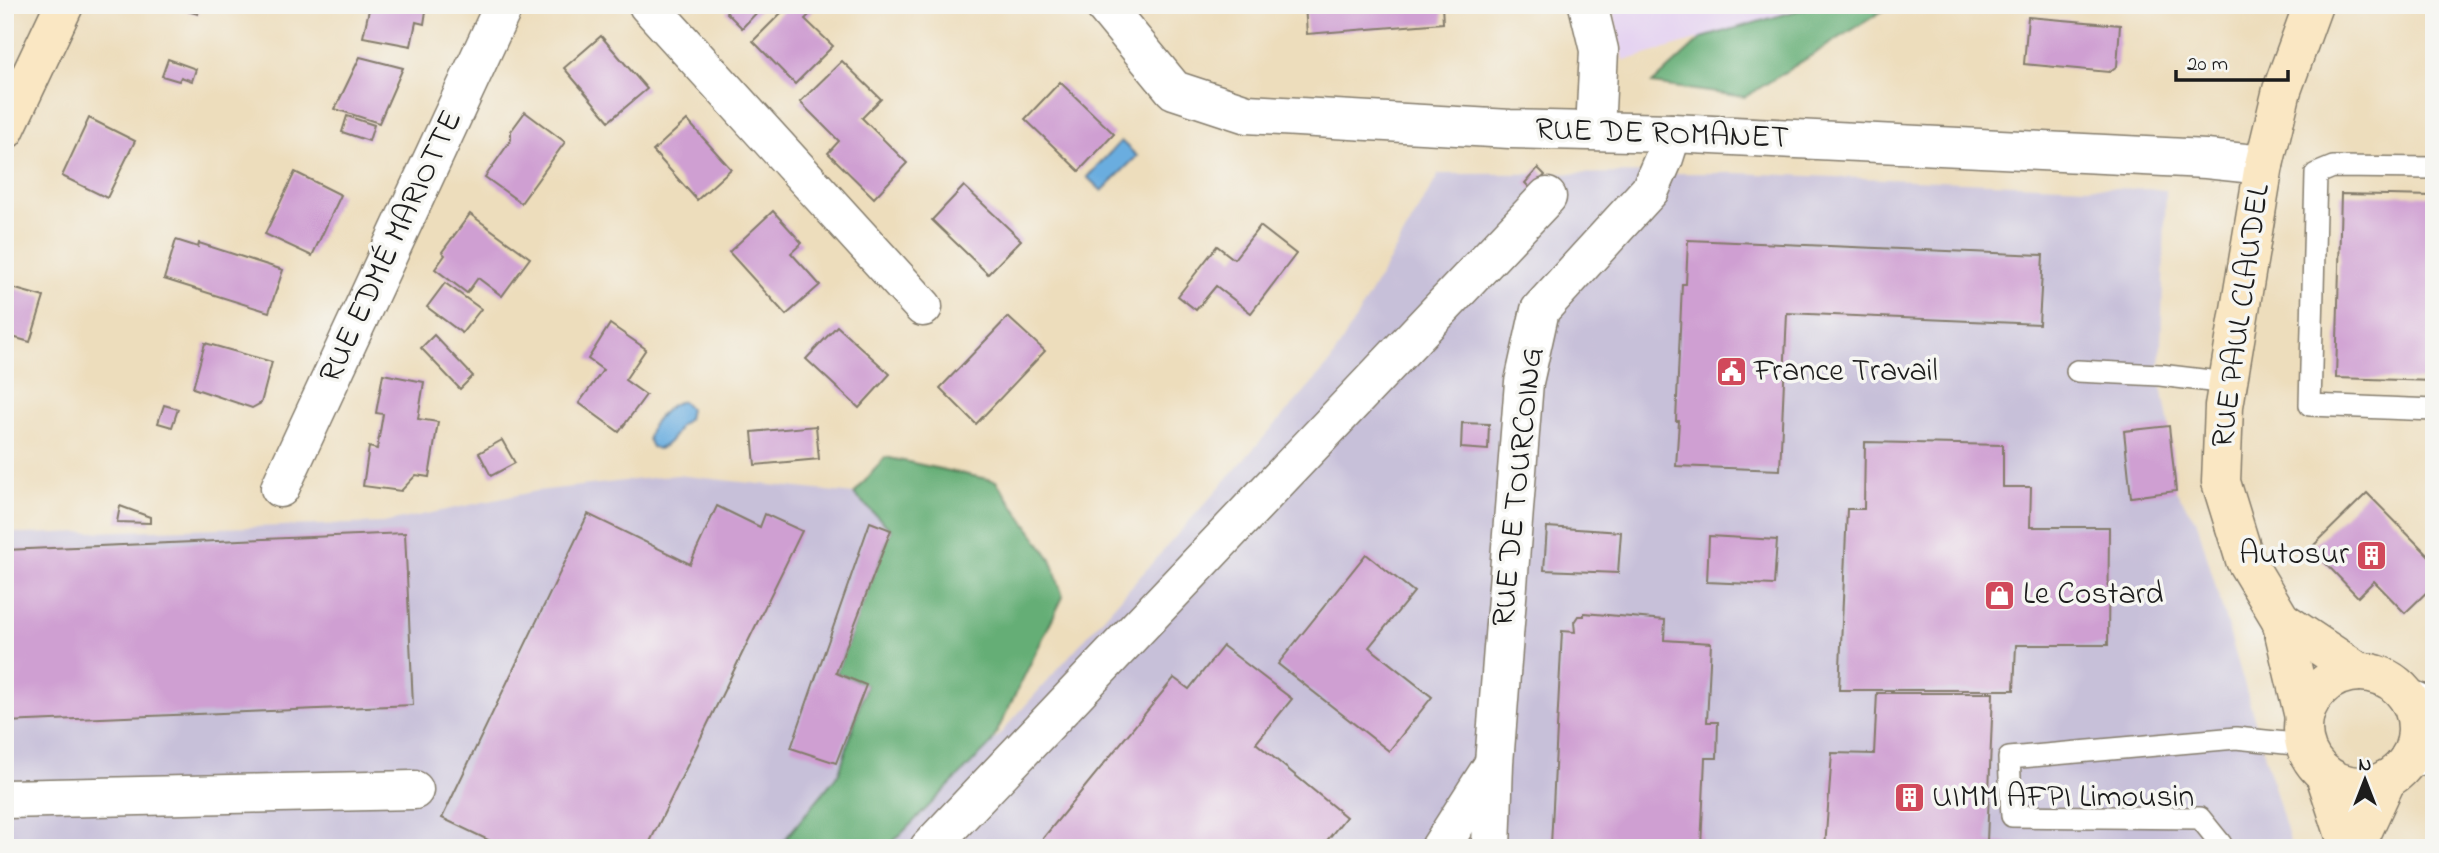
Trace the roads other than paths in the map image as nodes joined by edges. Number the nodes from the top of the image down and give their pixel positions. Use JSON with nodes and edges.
{"nodes":[{"id":1,"x":64,"y":5,"type":"edge"},
{"id":2,"x":504,"y":5,"type":"edge"},
{"id":3,"x":648,"y":5,"type":"edge"},
{"id":4,"x":1104,"y":5,"type":"edge"},
{"id":5,"x":1588,"y":5,"type":"edge"},
{"id":6,"x":2313,"y":5,"type":"edge"},
{"id":7,"x":5,"y":130,"type":"edge"},
{"id":8,"x":1595,"y":130,"type":"junction"},
{"id":9,"x":1672,"y":133,"type":"junction"},
{"id":10,"x":2264,"y":165,"type":"junction"},
{"id":11,"x":2434,"y":169,"type":"edge"},
{"id":12,"x":1547,"y":197,"type":"dead end"},
{"id":13,"x":923,"y":307,"type":"dead end"},
{"id":14,"x":2077,"y":371,"type":"dead end"},
{"id":15,"x":2227,"y":383,"type":"junction"},
{"id":16,"x":2434,"y":410,"type":"edge"},
{"id":17,"x":280,"y":488,"type":"dead end"},
{"id":18,"x":2281,"y":620,"type":"junction"},
{"id":19,"x":2359,"y":672,"type":"junction"},
{"id":20,"x":2421,"y":704,"type":"edge"},
{"id":21,"x":2312,"y":746,"type":"junction"},
{"id":22,"x":1494,"y":763,"type":"junction"},
{"id":23,"x":2410,"y":763,"type":"edge"},
{"id":24,"x":415,"y":790,"type":"dead end"},
{"id":25,"x":5,"y":799,"type":"edge"},
{"id":26,"x":929,"y":848,"type":"edge"},
{"id":27,"x":1440,"y":848,"type":"edge"},
{"id":28,"x":1491,"y":848,"type":"edge"},
{"id":29,"x":2221,"y":848,"type":"edge"},
{"id":30,"x":2349,"y":848,"type":"edge"},
{"id":31,"x":2355,"y":848,"type":"edge"}],
"edges":[{"from":1,"to":7,"type":"street"},
{"from":2,"to":17,"type":"street","name":"RUE EDMÉ MARIOTTE"},
{"from":3,"to":13,"type":"street"},
{"from":4,"to":8,"type":"street","name":"RUE DE ROMANET"},
{"from":5,"to":8,"type":"street"},
{"from":6,"to":10,"type":"street","name":"RUE PAUL CLAUDEL"},
{"from":8,"to":9,"type":"street","name":"RUE DE ROMANET"},
{"from":9,"to":10,"type":"street","name":"RUE DE ROMANET"},
{"from":9,"to":22,"type":"street","name":"RUE DE TOURCOING"},
{"from":10,"to":15,"type":"street","name":"RUE PAUL CLAUDEL"},
{"from":11,"to":16,"type":"lane"},
{"from":12,"to":26,"type":"street"},
{"from":14,"to":15,"type":"lane"},
{"from":15,"to":18,"type":"street","name":"RUE PAUL CLAUDEL"},
{"from":18,"to":19,"type":"street","name":"RUE PAUL CLAUDEL"},
{"from":18,"to":21,"type":"street","name":"RUE PAUL CLAUDEL"},
{"from":19,"to":20,"type":"street"},
{"from":19,"to":21,"type":"street"},
{"from":20,"to":23,"type":"street"},
{"from":21,"to":23,"type":"street"},
{"from":21,"to":29,"type":"lane"},
{"from":21,"to":30,"type":"street","name":"RUE PAUL CLAUDEL"},
{"from":22,"to":27,"type":"street","name":"RUE DE TOURCOING"},
{"from":22,"to":28,"type":"street","name":"RUE DE TOURCOING"},
{"from":23,"to":31,"type":"street"},
{"from":24,"to":25,"type":"street"}]}
